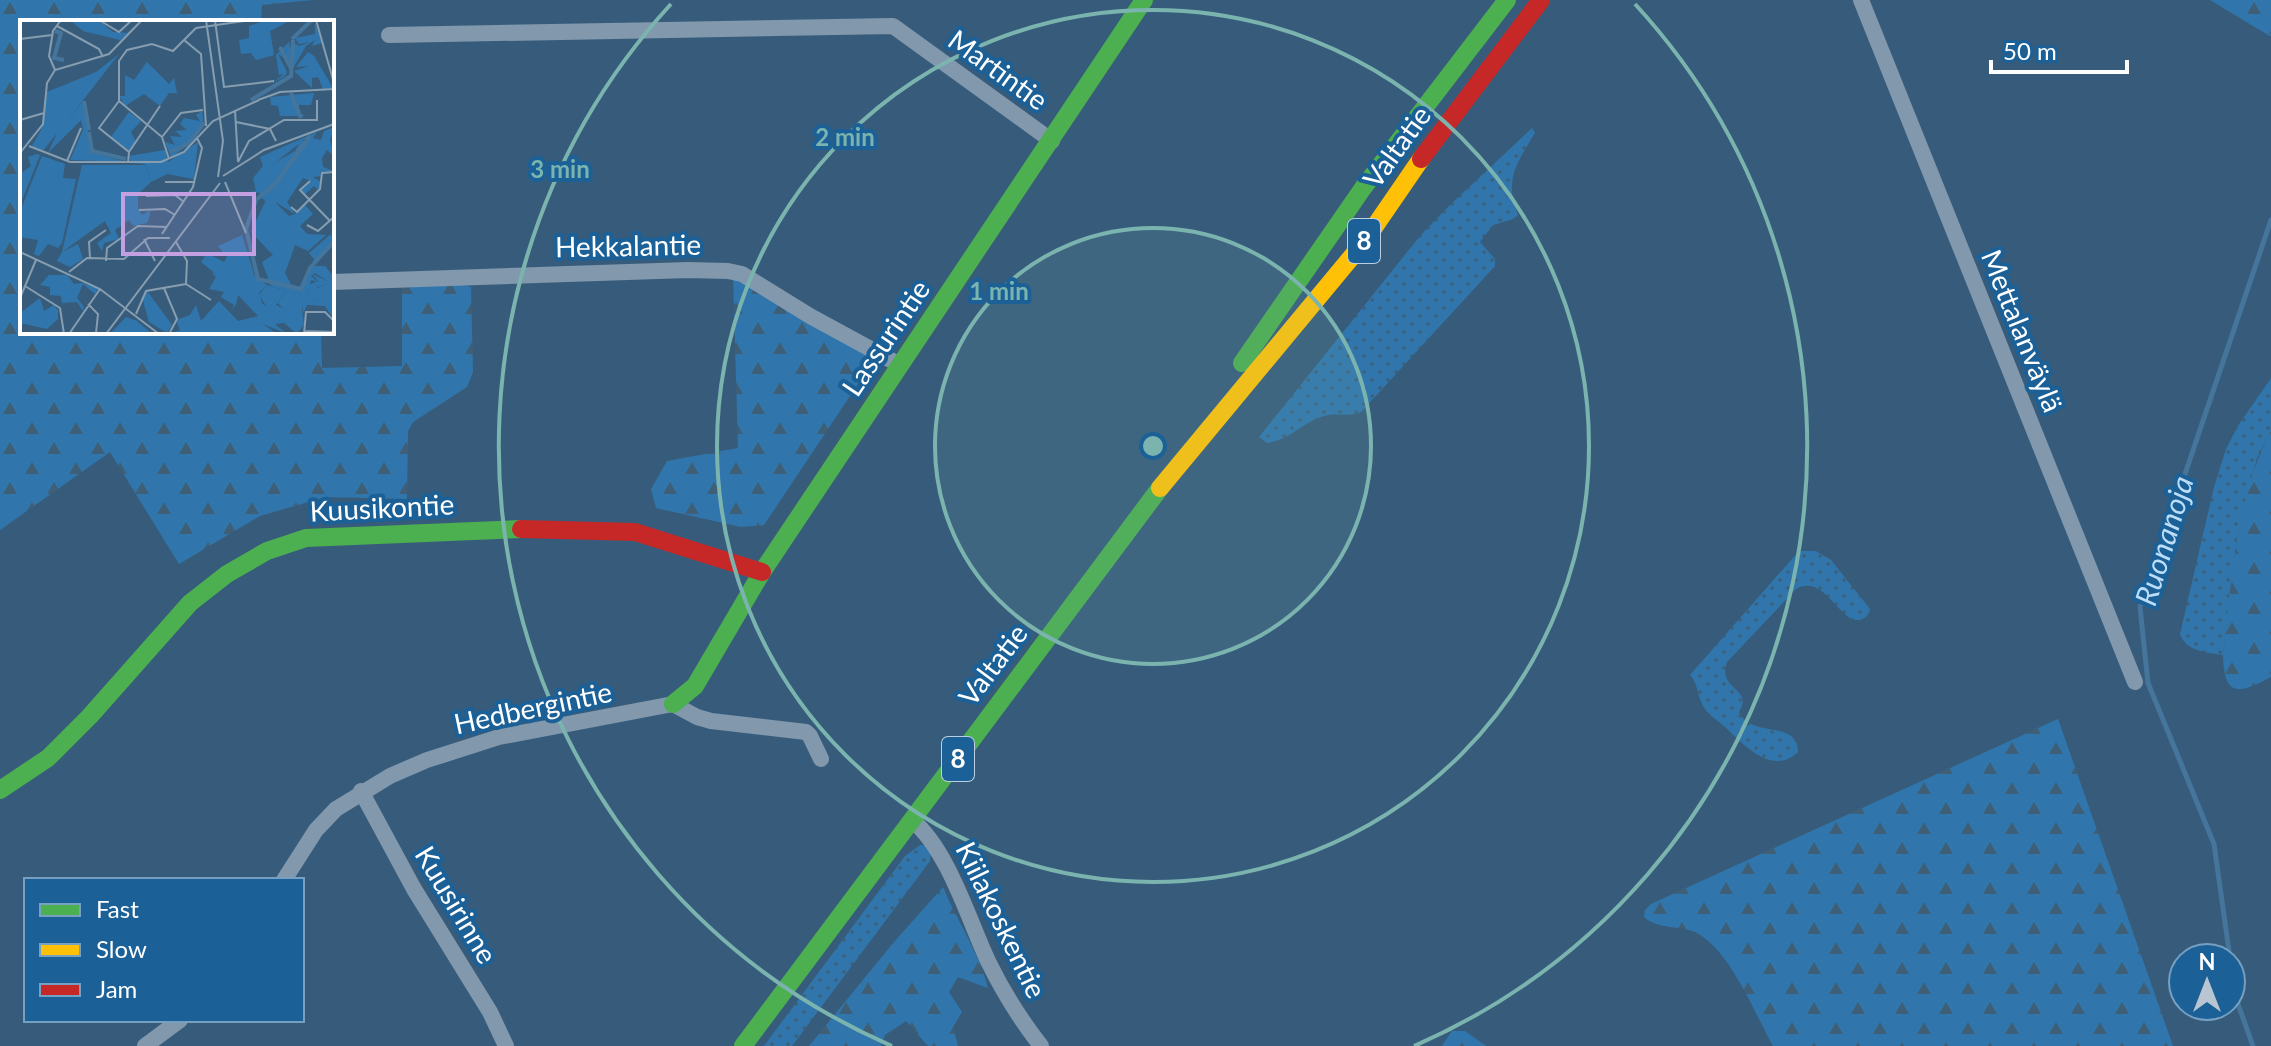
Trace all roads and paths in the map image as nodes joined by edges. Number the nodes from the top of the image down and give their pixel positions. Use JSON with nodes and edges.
{"nodes":[{"id":1,"x":1144,"y":0,"type":"edge"},
{"id":2,"x":1507,"y":0,"type":"edge"},
{"id":3,"x":1541,"y":0,"type":"edge"},
{"id":4,"x":1861,"y":0,"type":"edge"},
{"id":5,"x":389,"y":35,"type":"dead end"},
{"id":6,"x":1052,"y":141,"type":"junction"},
{"id":7,"x":334,"y":282,"type":"edge"},
{"id":8,"x":900,"y":365,"type":"junction"},
{"id":9,"x":1173,"y":471,"type":"junction"},
{"id":10,"x":762,"y":572,"type":"junction"},
{"id":11,"x":2135,"y":682,"type":"dead end"},
{"id":12,"x":673,"y":704,"type":"junction"},
{"id":13,"x":821,"y":759,"type":"dead end"},
{"id":14,"x":0,"y":790,"type":"edge"},
{"id":15,"x":361,"y":791,"type":"junction"},
{"id":16,"x":912,"y":820,"type":"junction"},
{"id":17,"x":285,"y":878,"type":"edge"},
{"id":18,"x":177,"y":1022,"type":"edge"},
{"id":19,"x":145,"y":1046,"type":"edge"},
{"id":20,"x":506,"y":1046,"type":"edge"},
{"id":21,"x":743,"y":1046,"type":"edge"},
{"id":22,"x":1041,"y":1046,"type":"edge"}],
"edges":[{"from":1,"to":6,"type":"main road","name":"Lassurintie"},
{"from":2,"to":9,"type":"main road","name":"Valtatie","number":"8"},
{"from":3,"to":9,"type":"main road","name":"Valtatie","number":"8"},
{"from":4,"to":11,"type":"street","name":"Mettalanväylä"},
{"from":5,"to":6,"type":"street","name":"Martintie"},
{"from":6,"to":8,"type":"main road","name":"Lassurintie"},
{"from":7,"to":8,"type":"street","name":"Hekkalantie"},
{"from":8,"to":10,"type":"main road","name":"Lassurintie"},
{"from":9,"to":16,"type":"main road","name":"Valtatie","number":"8"},
{"from":10,"to":12,"type":"main road","name":"Lassurintie"},
{"from":10,"to":14,"type":"main road","name":"Kuusikontie"},
{"from":12,"to":13,"type":"street"},
{"from":12,"to":15,"type":"street","name":"Hedbergintie"},
{"from":15,"to":17,"type":"street","name":"Hedbergintie"},
{"from":15,"to":20,"type":"street","name":"Kuusirinne"},
{"from":16,"to":21,"type":"main road","name":"Valtatie","number":"8"},
{"from":16,"to":22,"type":"street","name":"Kiilakoskentie"},
{"from":18,"to":19,"type":"street"}]}
